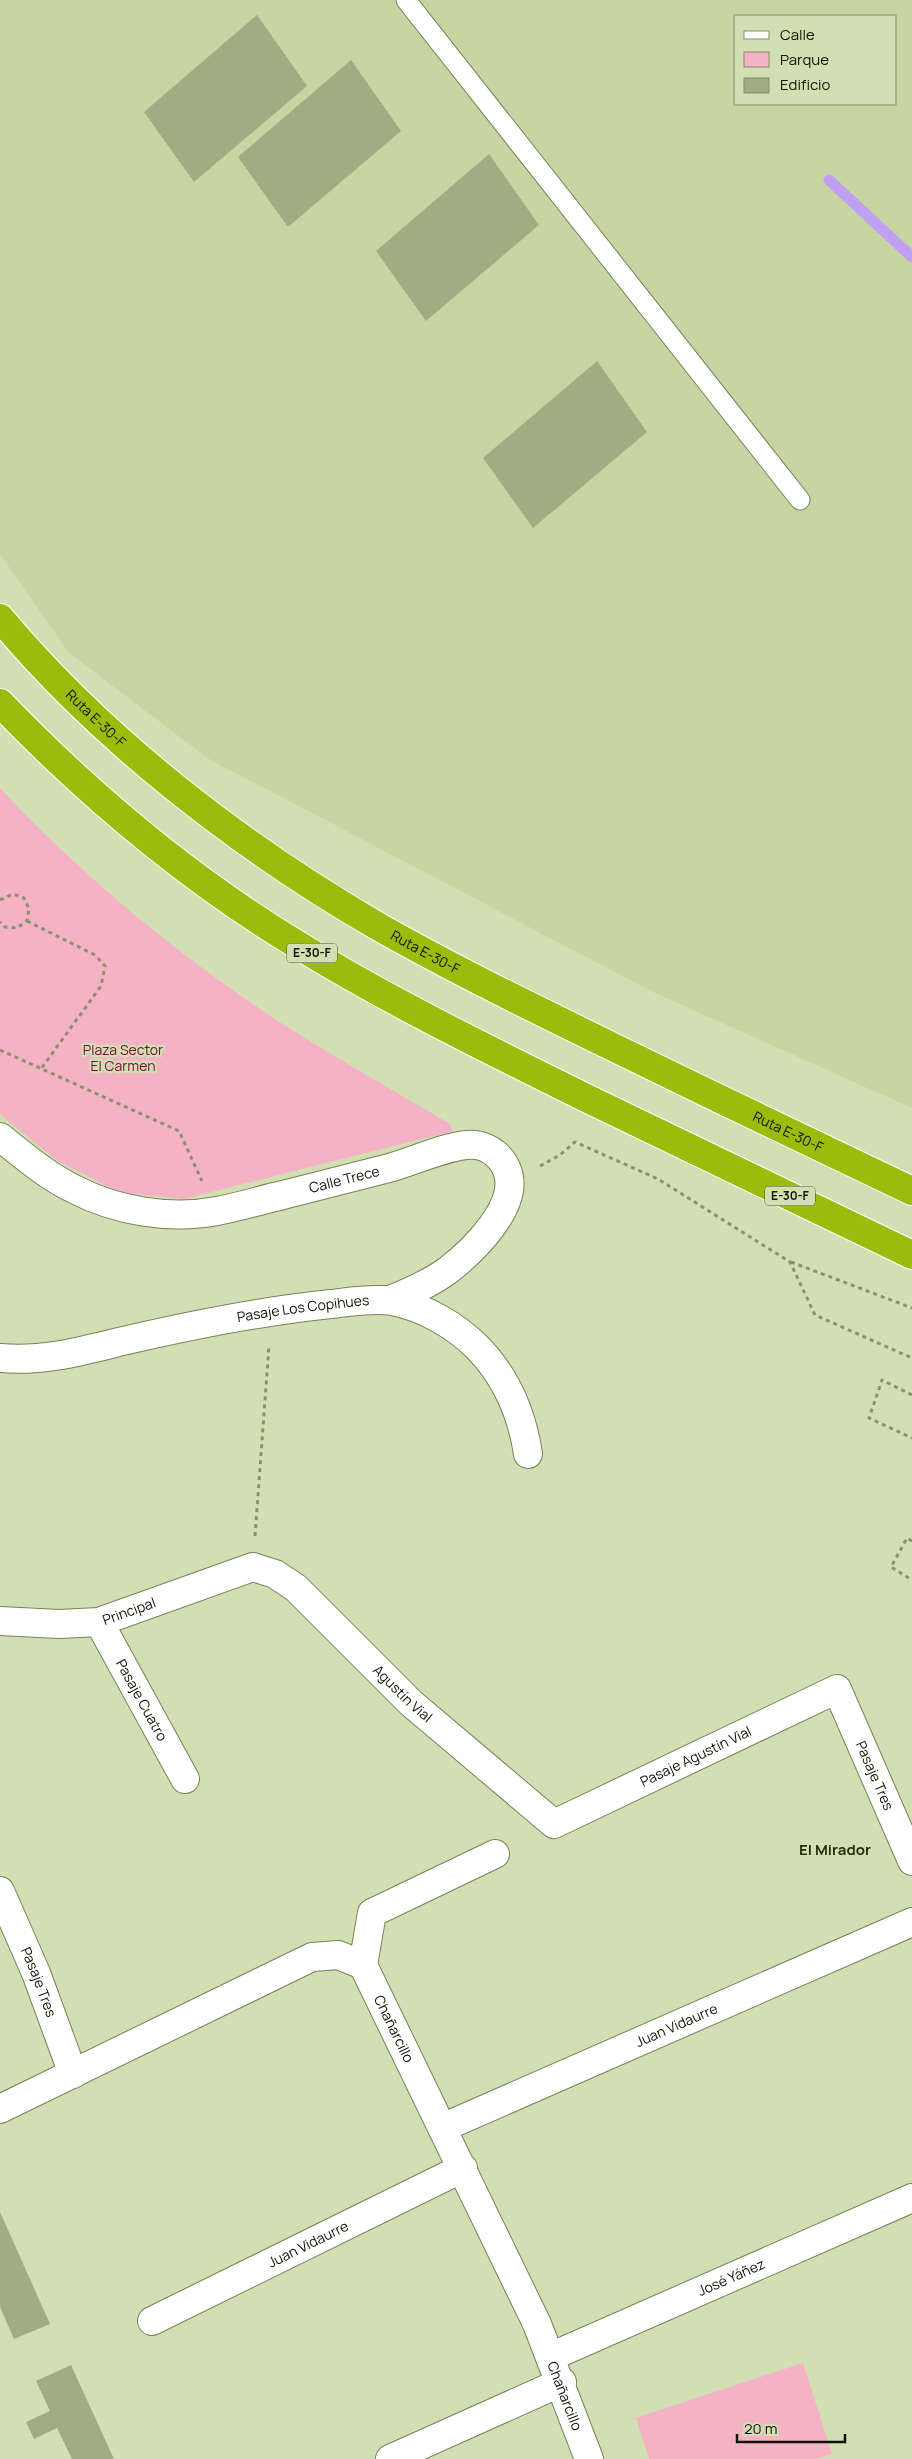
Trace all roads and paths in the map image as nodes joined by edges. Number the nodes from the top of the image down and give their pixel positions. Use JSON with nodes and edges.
{"nodes":[{"id":1,"x":406,"y":0,"type":"edge"},
{"id":2,"x":800,"y":500,"type":"dead end"},
{"id":3,"x":0,"y":618,"type":"edge"},
{"id":4,"x":0,"y":703,"type":"edge"},
{"id":5,"x":0,"y":900,"type":"edge"},
{"id":6,"x":27,"y":921,"type":"junction"},
{"id":7,"x":0,"y":922,"type":"edge"},
{"id":8,"x":0,"y":1050,"type":"edge"},
{"id":9,"x":41,"y":1068,"type":"junction"},
{"id":10,"x":0,"y":1137,"type":"edge"},
{"id":11,"x":510,"y":1181,"type":"junction"},
{"id":12,"x":912,"y":1191,"type":"edge"},
{"id":13,"x":216,"y":1212,"type":"junction"},
{"id":14,"x":912,"y":1255,"type":"edge"},
{"id":15,"x":790,"y":1262,"type":"junction"},
{"id":16,"x":390,"y":1300,"type":"junction"},
{"id":17,"x":912,"y":1308,"type":"edge"},
{"id":18,"x":271,"y":1310,"type":"junction"},
{"id":19,"x":0,"y":1358,"type":"edge"},
{"id":20,"x":912,"y":1358,"type":"edge"},
{"id":21,"x":912,"y":1395,"type":"edge"},
{"id":22,"x":912,"y":1438,"type":"edge"},
{"id":23,"x":528,"y":1454,"type":"dead end"},
{"id":24,"x":912,"y":1541,"type":"edge"},
{"id":25,"x":252,"y":1567,"type":"junction"},
{"id":26,"x":912,"y":1580,"type":"edge"},
{"id":27,"x":0,"y":1621,"type":"edge"},
{"id":28,"x":99,"y":1622,"type":"junction"},
{"id":29,"x":837,"y":1689,"type":"joint"},
{"id":30,"x":185,"y":1779,"type":"dead end"},
{"id":31,"x":554,"y":1824,"type":"joint"},
{"id":32,"x":495,"y":1854,"type":"dead end"},
{"id":33,"x":912,"y":1861,"type":"edge"},
{"id":34,"x":0,"y":1891,"type":"edge"},
{"id":35,"x":912,"y":1922,"type":"edge"},
{"id":36,"x":363,"y":1966,"type":"junction"},
{"id":37,"x":73,"y":2074,"type":"junction"},
{"id":38,"x":0,"y":2109,"type":"edge"},
{"id":39,"x":442,"y":2128,"type":"junction"},
{"id":40,"x":463,"y":2168,"type":"junction"},
{"id":41,"x":912,"y":2198,"type":"edge"},
{"id":42,"x":152,"y":2321,"type":"dead end"},
{"id":43,"x":550,"y":2357,"type":"junction"},
{"id":44,"x":562,"y":2382,"type":"junction"},
{"id":45,"x":390,"y":2459,"type":"edge"},
{"id":46,"x":589,"y":2459,"type":"edge"}],
"edges":[{"from":1,"to":2,"type":"lane"},
{"from":3,"to":12,"type":"highway","name":"Ruta E-30-F"},
{"from":4,"to":14,"type":"highway","number":"E-30-F"},
{"from":5,"to":6,"type":"path"},
{"from":6,"to":7,"type":"path"},
{"from":6,"to":9,"type":"path"},
{"from":8,"to":9,"type":"path"},
{"from":9,"to":13,"type":"path"},
{"from":10,"to":13,"type":"street","name":"Calle Trece"},
{"from":11,"to":13,"type":"street","name":"Calle Trece"},
{"from":11,"to":15,"type":"path"},
{"from":11,"to":16,"type":"street"},
{"from":15,"to":17,"type":"path"},
{"from":15,"to":20,"type":"path"},
{"from":16,"to":18,"type":"street","name":"Pasaje Los Copihues"},
{"from":16,"to":23,"type":"street","name":"Pasaje Los Copihues"},
{"from":18,"to":19,"type":"street","name":"Pasaje Los Copihues"},
{"from":18,"to":25,"type":"path"},
{"from":21,"to":22,"type":"path"},
{"from":24,"to":26,"type":"path"},
{"from":25,"to":28,"type":"street","name":"Principal"},
{"from":25,"to":31,"type":"street","name":"Agustín Vial"},
{"from":27,"to":28,"type":"street","name":"Principal"},
{"from":28,"to":30,"type":"street","name":"Pasaje Cuatro"},
{"from":29,"to":31,"type":"street","name":"Pasaje Agustín Vial"},
{"from":29,"to":33,"type":"street","name":"Pasaje Tres"},
{"from":32,"to":36,"type":"street"},
{"from":34,"to":37,"type":"street","name":"Pasaje Tres"},
{"from":35,"to":39,"type":"street","name":"Juan Vidaurre"},
{"from":36,"to":37,"type":"street"},
{"from":36,"to":39,"type":"street","name":"Chañarcillo"},
{"from":37,"to":38,"type":"street"},
{"from":39,"to":40,"type":"street","name":"Chañarcillo"},
{"from":40,"to":42,"type":"street","name":"Juan Vidaurre"},
{"from":40,"to":43,"type":"street","name":"Chañarcillo"},
{"from":41,"to":43,"type":"street","name":"José Yáñez"},
{"from":43,"to":44,"type":"street","name":"Chañarcillo"},
{"from":44,"to":45,"type":"street"},
{"from":44,"to":46,"type":"street","name":"Chañarcillo"}]}
